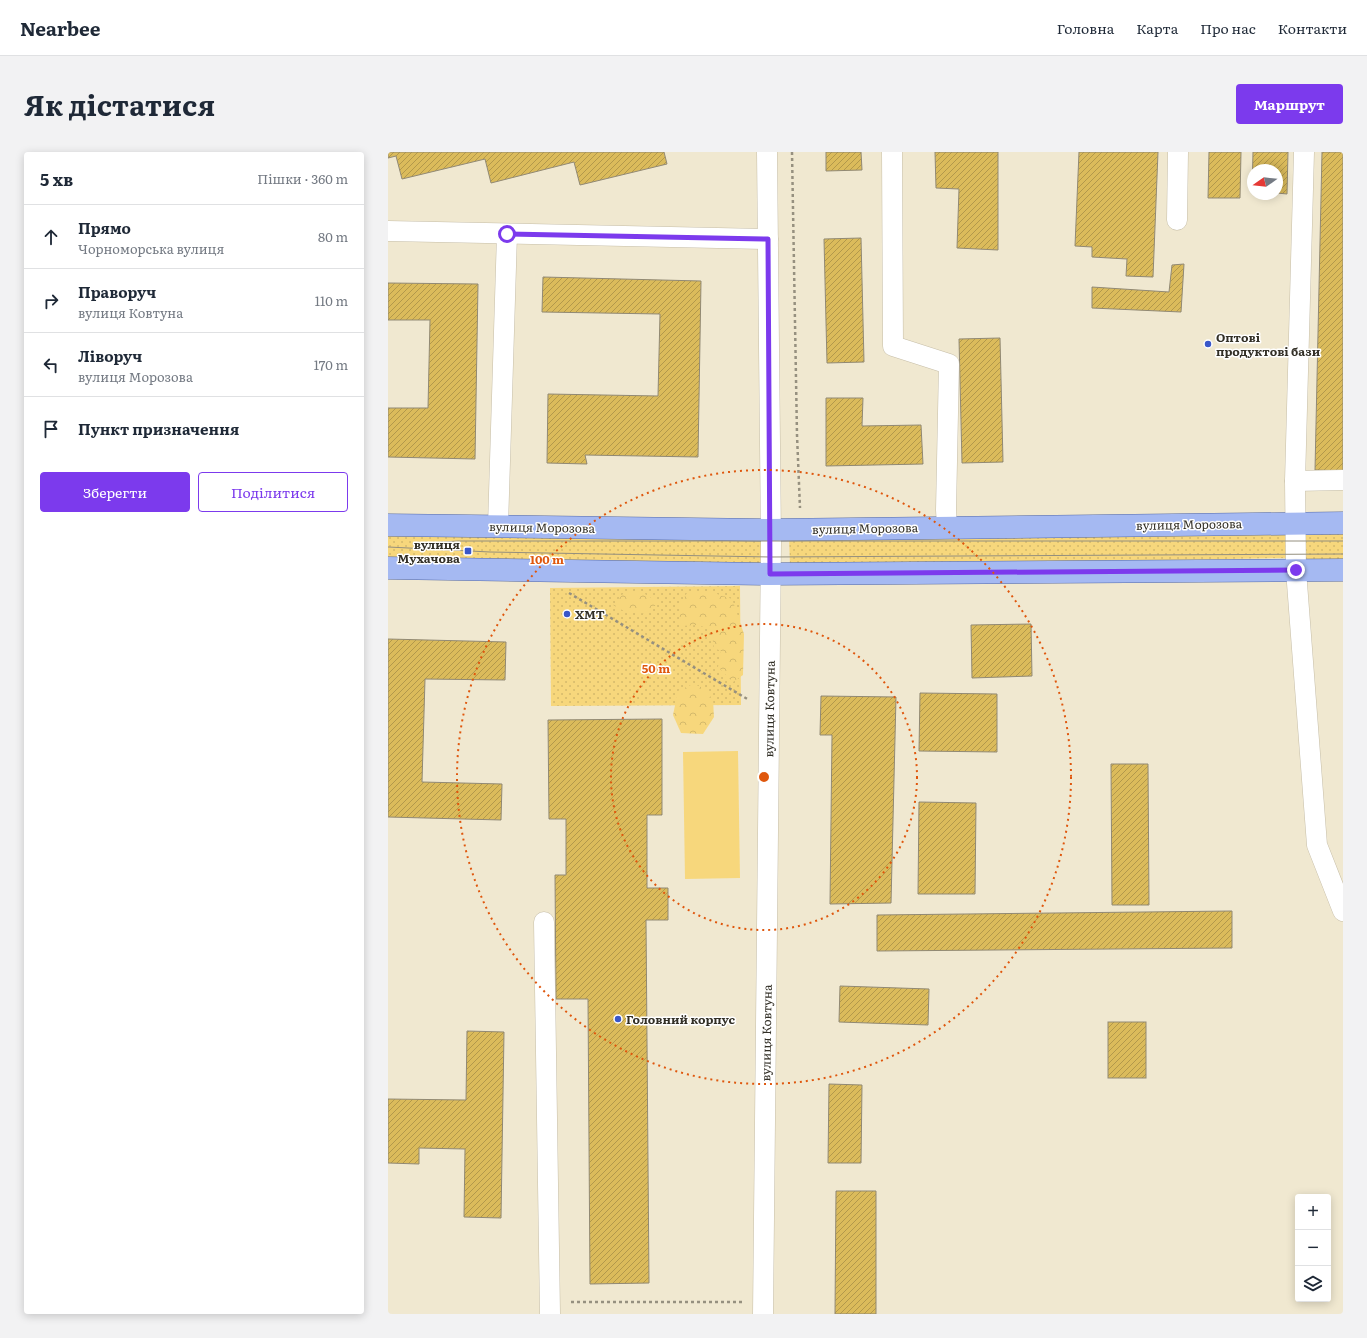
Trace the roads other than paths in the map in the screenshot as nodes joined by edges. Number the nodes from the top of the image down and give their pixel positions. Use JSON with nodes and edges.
{"nodes":[{"id":1,"x":767,"y":152,"type":"edge"},
{"id":2,"x":892,"y":152,"type":"edge"},
{"id":3,"x":1178,"y":152,"type":"edge"},
{"id":4,"x":1304,"y":152,"type":"edge"},
{"id":5,"x":1177,"y":220,"type":"dead end"},
{"id":6,"x":388,"y":231,"type":"edge"},
{"id":7,"x":507,"y":234,"type":"junction"},
{"id":8,"x":768,"y":239,"type":"junction"},
{"id":9,"x":1343,"y":480,"type":"edge"},
{"id":10,"x":1295,"y":481,"type":"junction"},
{"id":11,"x":1296,"y":523,"type":"junction"},
{"id":12,"x":1343,"y":523,"type":"edge"},
{"id":13,"x":388,"y":525,"type":"edge"},
{"id":14,"x":498,"y":526,"type":"junction"},
{"id":15,"x":947,"y":527,"type":"junction"},
{"id":16,"x":770,"y":530,"type":"junction"},
{"id":17,"x":388,"y":568,"type":"edge"},
{"id":18,"x":1296,"y":570,"type":"junction"},
{"id":19,"x":1343,"y":570,"type":"edge"},
{"id":20,"x":770,"y":574,"type":"junction"},
{"id":21,"x":1343,"y":912,"type":"edge"},
{"id":22,"x":544,"y":922,"type":"dead end"},
{"id":23,"x":550,"y":1308,"type":"edge"},
{"id":24,"x":763,"y":1314,"type":"edge"}],
"edges":[{"from":1,"to":8,"type":"street","name":"вулиця Ковтуна"},
{"from":2,"to":15,"type":"street"},
{"from":3,"to":5,"type":"street"},
{"from":4,"to":10,"type":"street"},
{"from":6,"to":7,"type":"street"},
{"from":7,"to":8,"type":"street"},
{"from":7,"to":14,"type":"street"},
{"from":8,"to":16,"type":"street","name":"вулиця Ковтуна"},
{"from":9,"to":10,"type":"street"},
{"from":10,"to":11,"type":"street"},
{"from":11,"to":12,"type":"main road","name":"вулиця Морозова"},
{"from":11,"to":15,"type":"main road","name":"вулиця Морозова"},
{"from":11,"to":18,"type":"street"},
{"from":13,"to":14,"type":"main road","name":"вулиця Морозова"},
{"from":14,"to":16,"type":"main road","name":"вулиця Морозова"},
{"from":15,"to":16,"type":"main road","name":"вулиця Морозова"},
{"from":16,"to":20,"type":"street","name":"вулиця Ковтуна"},
{"from":17,"to":20,"type":"main road"},
{"from":18,"to":19,"type":"main road"},
{"from":18,"to":20,"type":"main road"},
{"from":18,"to":21,"type":"street"},
{"from":20,"to":24,"type":"street","name":"вулиця Ковтуна"},
{"from":22,"to":23,"type":"street"}]}
